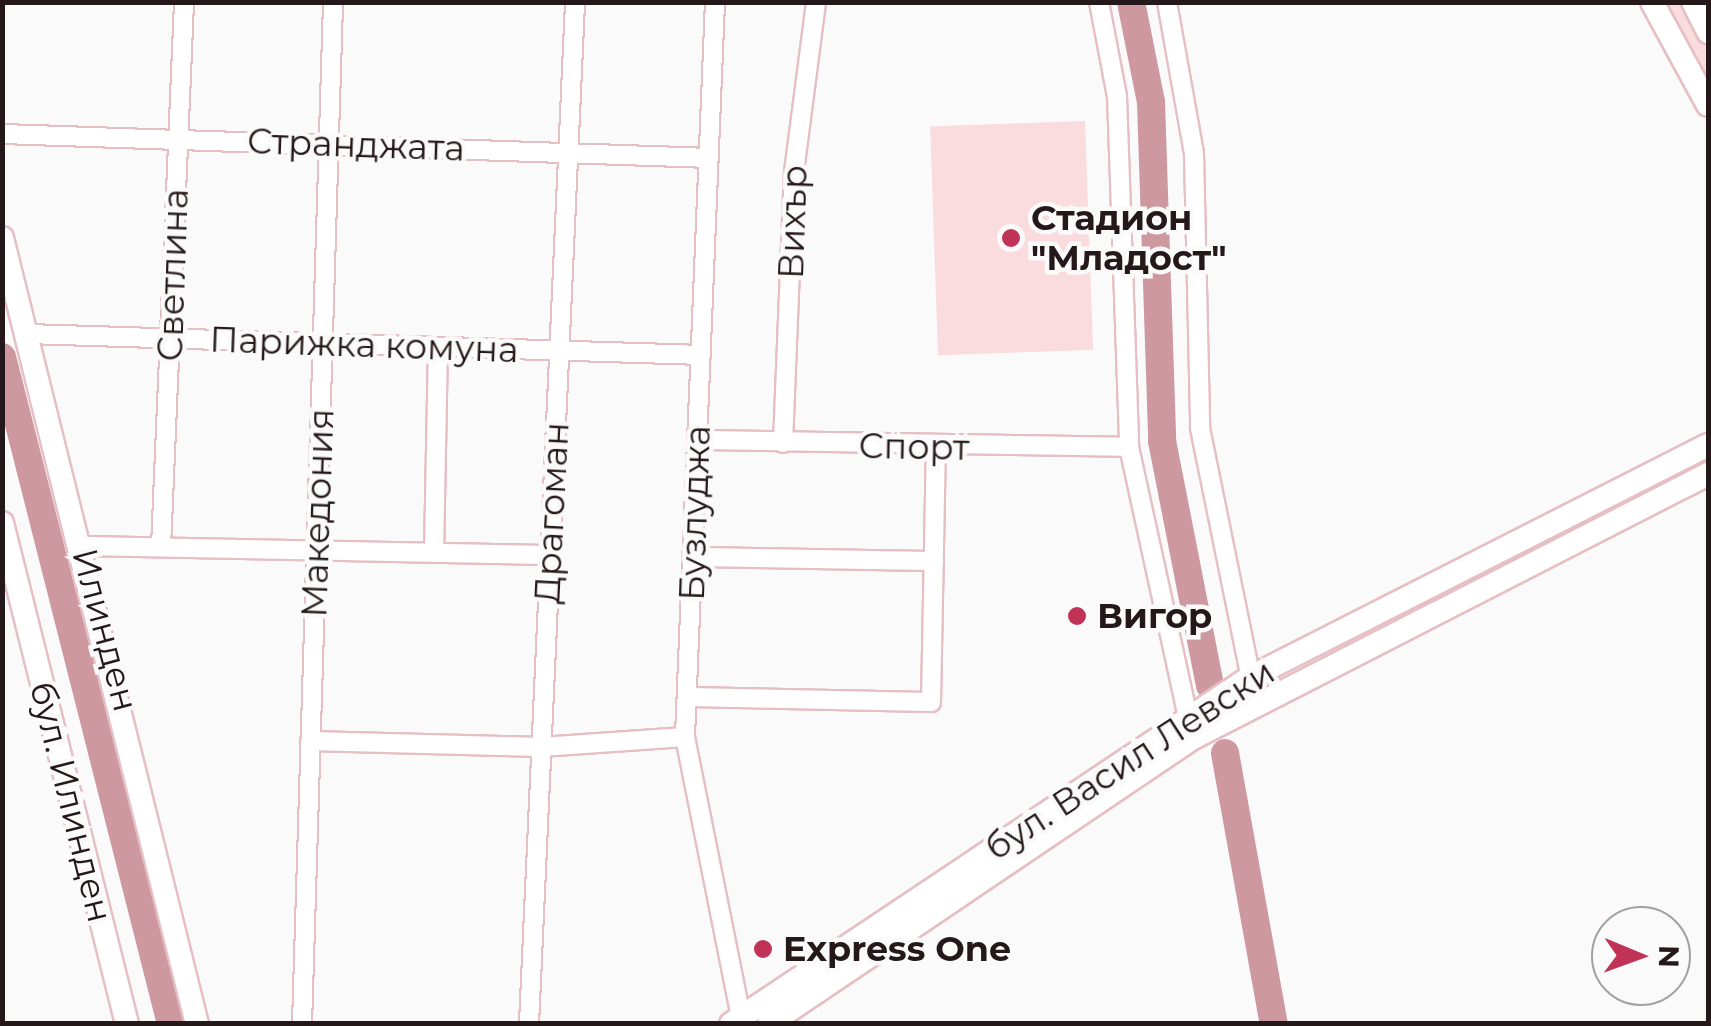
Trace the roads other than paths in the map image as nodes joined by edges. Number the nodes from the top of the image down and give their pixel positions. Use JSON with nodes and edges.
{"nodes":[{"id":1,"x":184,"y":2,"type":"edge"},
{"id":2,"x":333,"y":2,"type":"edge"},
{"id":3,"x":576,"y":2,"type":"edge"},
{"id":4,"x":715,"y":2,"type":"edge"},
{"id":5,"x":816,"y":2,"type":"edge"},
{"id":6,"x":1099,"y":2,"type":"edge"},
{"id":7,"x":1167,"y":2,"type":"edge"},
{"id":8,"x":1652,"y":2,"type":"edge"},
{"id":9,"x":1693,"y":2,"type":"edge"},
{"id":10,"x":1708,"y":32,"type":"edge"},
{"id":11,"x":1708,"y":105,"type":"edge"},
{"id":12,"x":2,"y":134,"type":"edge"},
{"id":13,"x":179,"y":139,"type":"junction"},
{"id":14,"x":328,"y":144,"type":"junction"},
{"id":15,"x":568,"y":152,"type":"junction"},
{"id":16,"x":710,"y":158,"type":"junction"},
{"id":17,"x":2,"y":238,"type":"edge"},
{"id":18,"x":27,"y":334,"type":"junction"},
{"id":19,"x":170,"y":338,"type":"junction"},
{"id":20,"x":323,"y":344,"type":"junction"},
{"id":21,"x":438,"y":348,"type":"junction"},
{"id":22,"x":560,"y":351,"type":"junction"},
{"id":23,"x":701,"y":355,"type":"junction"},
{"id":24,"x":698,"y":440,"type":"junction"},
{"id":25,"x":784,"y":444,"type":"junction"},
{"id":26,"x":1708,"y":446,"type":"edge"},
{"id":27,"x":1129,"y":447,"type":"junction"},
{"id":28,"x":936,"y":450,"type":"junction"},
{"id":29,"x":1708,"y":474,"type":"edge"},
{"id":30,"x":2,"y":523,"type":"edge"},
{"id":31,"x":82,"y":546,"type":"junction"},
{"id":32,"x":161,"y":547,"type":"junction"},
{"id":33,"x":316,"y":550,"type":"junction"},
{"id":34,"x":434,"y":553,"type":"junction"},
{"id":35,"x":550,"y":554,"type":"junction"},
{"id":36,"x":693,"y":558,"type":"junction"},
{"id":37,"x":934,"y":561,"type":"junction"},
{"id":38,"x":1249,"y":678,"type":"junction"},
{"id":39,"x":688,"y":697,"type":"junction"},
{"id":40,"x":1256,"y":703,"type":"junction"},
{"id":41,"x":1190,"y":727,"type":"junction"},
{"id":42,"x":685,"y":737,"type":"junction"},
{"id":43,"x":310,"y":741,"type":"junction"},
{"id":44,"x":541,"y":747,"type":"junction"},
{"id":45,"x":736,"y":1021,"type":"edge"},
{"id":46,"x":127,"y":1024,"type":"edge"},
{"id":47,"x":197,"y":1024,"type":"edge"},
{"id":48,"x":302,"y":1024,"type":"edge"},
{"id":49,"x":529,"y":1024,"type":"edge"},
{"id":50,"x":769,"y":1024,"type":"edge"}],
"edges":[{"from":1,"to":13,"type":"street","name":"Светлина"},
{"from":2,"to":14,"type":"street","name":"Македония"},
{"from":3,"to":15,"type":"street","name":"Драгоман"},
{"from":4,"to":16,"type":"street","name":"Бузлуджа"},
{"from":5,"to":25,"type":"street","name":"Вихър"},
{"from":6,"to":27,"type":"street"},
{"from":7,"to":38,"type":"street"},
{"from":8,"to":11,"type":"main road"},
{"from":9,"to":10,"type":"main road"},
{"from":12,"to":13,"type":"street","name":"Странджата"},
{"from":13,"to":14,"type":"street","name":"Странджата"},
{"from":13,"to":19,"type":"street","name":"Светлина"},
{"from":14,"to":15,"type":"street","name":"Странджата"},
{"from":14,"to":20,"type":"street","name":"Македония"},
{"from":15,"to":16,"type":"street","name":"Странджата"},
{"from":15,"to":22,"type":"street","name":"Драгоман"},
{"from":16,"to":23,"type":"street","name":"Бузлуджа"},
{"from":17,"to":18,"type":"main road","name":"Илинден"},
{"from":18,"to":19,"type":"street","name":"Парижка комуна"},
{"from":18,"to":31,"type":"main road","name":"Илинден"},
{"from":19,"to":20,"type":"street","name":"Парижка комуна"},
{"from":19,"to":32,"type":"street","name":"Светлина"},
{"from":20,"to":21,"type":"street","name":"Парижка комуна"},
{"from":20,"to":33,"type":"street","name":"Македония"},
{"from":21,"to":22,"type":"street","name":"Парижка комуна"},
{"from":21,"to":34,"type":"street"},
{"from":22,"to":23,"type":"street","name":"Парижка комуна"},
{"from":22,"to":35,"type":"street","name":"Драгоман"},
{"from":23,"to":24,"type":"street","name":"Бузлуджа"},
{"from":24,"to":25,"type":"street","name":"Спорт"},
{"from":24,"to":36,"type":"street","name":"Бузлуджа"},
{"from":25,"to":28,"type":"street","name":"Спорт"},
{"from":26,"to":38,"type":"main road","name":"бул. Васил Левски"},
{"from":27,"to":28,"type":"street","name":"Спорт"},
{"from":27,"to":41,"type":"street"},
{"from":28,"to":37,"type":"street"},
{"from":29,"to":40,"type":"main road","name":"бул. Васил Левски"},
{"from":30,"to":46,"type":"main road","name":"бул. Илинден"},
{"from":31,"to":32,"type":"street"},
{"from":31,"to":47,"type":"main road","name":"Илинден"},
{"from":32,"to":33,"type":"street"},
{"from":33,"to":34,"type":"street"},
{"from":33,"to":43,"type":"street","name":"Македония"},
{"from":34,"to":35,"type":"street"},
{"from":35,"to":44,"type":"street","name":"Драгоман"},
{"from":36,"to":37,"type":"street"},
{"from":36,"to":39,"type":"street","name":"Бузлуджа"},
{"from":37,"to":39,"type":"street"},
{"from":38,"to":40,"type":"street"},
{"from":38,"to":41,"type":"main road","name":"бул. Васил Левски"},
{"from":39,"to":42,"type":"street","name":"Бузлуджа"},
{"from":40,"to":41,"type":"main road","name":"бул. Васил Левски"},
{"from":41,"to":45,"type":"main road","name":"бул. Васил Левски"},
{"from":41,"to":50,"type":"main road","name":"бул. Васил Левски"},
{"from":42,"to":44,"type":"street"},
{"from":42,"to":45,"type":"street","name":"Бузлуджа"},
{"from":43,"to":44,"type":"street"},
{"from":43,"to":48,"type":"street","name":"Македония"},
{"from":44,"to":49,"type":"street","name":"Драгоман"}]}
